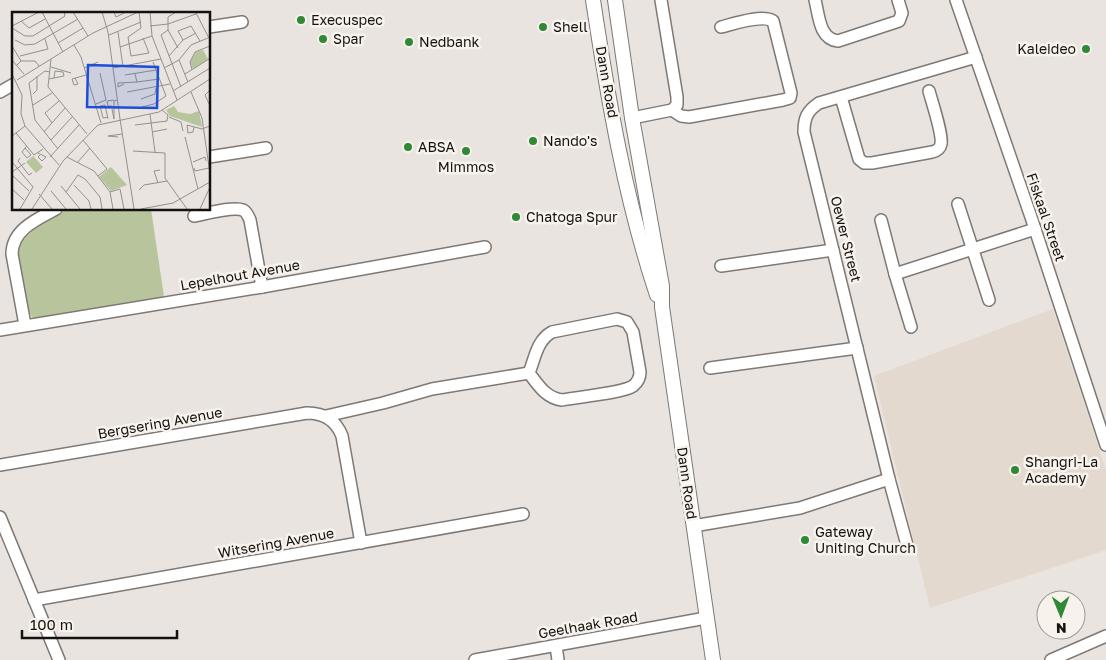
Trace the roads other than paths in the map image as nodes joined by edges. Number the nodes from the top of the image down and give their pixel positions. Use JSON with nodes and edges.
{"nodes":[{"id":1,"x":593,"y":0,"type":"edge"},
{"id":2,"x":615,"y":0,"type":"edge"},
{"id":3,"x":661,"y":0,"type":"edge"},
{"id":4,"x":815,"y":0,"type":"edge"},
{"id":5,"x":898,"y":0,"type":"edge"},
{"id":6,"x":956,"y":0,"type":"edge"},
{"id":7,"x":242,"y":22,"type":"dead end"},
{"id":8,"x":210,"y":27,"type":"edge"},
{"id":9,"x":721,"y":27,"type":"dead end"},
{"id":10,"x":976,"y":57,"type":"junction"},
{"id":11,"x":12,"y":85,"type":"edge"},
{"id":12,"x":929,"y":91,"type":"dead end"},
{"id":13,"x":0,"y":92,"type":"edge"},
{"id":14,"x":841,"y":97,"type":"junction"},
{"id":15,"x":672,"y":110,"type":"junction"},
{"id":16,"x":632,"y":118,"type":"junction"},
{"id":17,"x":266,"y":148,"type":"dead end"},
{"id":18,"x":210,"y":157,"type":"edge"},
{"id":19,"x":958,"y":204,"type":"dead end"},
{"id":20,"x":54,"y":210,"type":"edge"},
{"id":21,"x":194,"y":216,"type":"dead end"},
{"id":22,"x":881,"y":220,"type":"dead end"},
{"id":23,"x":1035,"y":229,"type":"junction"},
{"id":24,"x":485,"y":247,"type":"dead end"},
{"id":25,"x":833,"y":250,"type":"junction"},
{"id":26,"x":974,"y":250,"type":"junction"},
{"id":27,"x":721,"y":266,"type":"dead end"},
{"id":28,"x":895,"y":274,"type":"junction"},
{"id":29,"x":262,"y":287,"type":"junction"},
{"id":30,"x":989,"y":300,"type":"dead end"},
{"id":31,"x":662,"y":307,"type":"junction"},
{"id":32,"x":25,"y":325,"type":"junction"},
{"id":33,"x":911,"y":327,"type":"dead end"},
{"id":34,"x":0,"y":330,"type":"edge"},
{"id":35,"x":857,"y":348,"type":"junction"},
{"id":36,"x":710,"y":368,"type":"dead end"},
{"id":37,"x":529,"y":373,"type":"junction"},
{"id":38,"x":326,"y":416,"type":"junction"},
{"id":39,"x":1106,"y":445,"type":"edge"},
{"id":40,"x":0,"y":465,"type":"edge"},
{"id":41,"x":889,"y":480,"type":"junction"},
{"id":42,"x":522,"y":514,"type":"dead end"},
{"id":43,"x":0,"y":517,"type":"edge"},
{"id":44,"x":693,"y":526,"type":"junction"},
{"id":45,"x":361,"y":543,"type":"junction"},
{"id":46,"x":907,"y":545,"type":"dead end"},
{"id":47,"x":34,"y":600,"type":"junction"},
{"id":48,"x":706,"y":618,"type":"junction"},
{"id":49,"x":1106,"y":636,"type":"edge"},
{"id":50,"x":556,"y":646,"type":"junction"},
{"id":51,"x":59,"y":660,"type":"edge"},
{"id":52,"x":475,"y":660,"type":"edge"},
{"id":53,"x":558,"y":660,"type":"edge"},
{"id":54,"x":713,"y":660,"type":"edge"},
{"id":55,"x":1051,"y":660,"type":"edge"}],
"edges":[{"from":1,"to":31,"type":"street","name":"Dann Road"},
{"from":2,"to":16,"type":"street","name":"Dann Road"},
{"from":3,"to":15,"type":"street"},
{"from":4,"to":5,"type":"street"},
{"from":6,"to":10,"type":"street","name":"Fiskaal Street"},
{"from":7,"to":8,"type":"street"},
{"from":9,"to":15,"type":"street"},
{"from":10,"to":14,"type":"street","name":"Oewer Street"},
{"from":10,"to":23,"type":"street","name":"Fiskaal Street"},
{"from":11,"to":13,"type":"street"},
{"from":12,"to":14,"type":"street"},
{"from":14,"to":25,"type":"street","name":"Oewer Street"},
{"from":15,"to":16,"type":"street"},
{"from":16,"to":31,"type":"street","name":"Dann Road"},
{"from":17,"to":18,"type":"street"},
{"from":19,"to":26,"type":"street"},
{"from":20,"to":32,"type":"street"},
{"from":21,"to":29,"type":"street"},
{"from":22,"to":28,"type":"street"},
{"from":23,"to":26,"type":"street"},
{"from":23,"to":39,"type":"street","name":"Fiskaal Street"},
{"from":24,"to":29,"type":"street","name":"Lepelhout Avenue"},
{"from":25,"to":27,"type":"street"},
{"from":25,"to":35,"type":"street","name":"Oewer Street"},
{"from":26,"to":28,"type":"street"},
{"from":26,"to":30,"type":"street"},
{"from":28,"to":33,"type":"street"},
{"from":29,"to":32,"type":"street","name":"Lepelhout Avenue"},
{"from":31,"to":44,"type":"street","name":"Dann Road"},
{"from":32,"to":34,"type":"street","name":"Lepelhout Avenue"},
{"from":35,"to":36,"type":"street"},
{"from":35,"to":41,"type":"street","name":"Oewer Street"},
{"from":37,"to":37,"type":"street"},
{"from":37,"to":38,"type":"street","name":"Bergsering Avenue"},
{"from":38,"to":40,"type":"street","name":"Bergsering Avenue"},
{"from":38,"to":45,"type":"street"},
{"from":41,"to":44,"type":"street"},
{"from":41,"to":46,"type":"street","name":"Oewer Street"},
{"from":42,"to":45,"type":"street","name":"Witsering Avenue"},
{"from":43,"to":47,"type":"street"},
{"from":44,"to":48,"type":"street","name":"Dann Road"},
{"from":45,"to":47,"type":"street","name":"Witsering Avenue"},
{"from":47,"to":51,"type":"street"},
{"from":48,"to":50,"type":"street","name":"Geelhaak Road"},
{"from":48,"to":54,"type":"street","name":"Dann Road"},
{"from":49,"to":55,"type":"street"},
{"from":50,"to":52,"type":"street","name":"Geelhaak Road"},
{"from":50,"to":53,"type":"street"}]}
